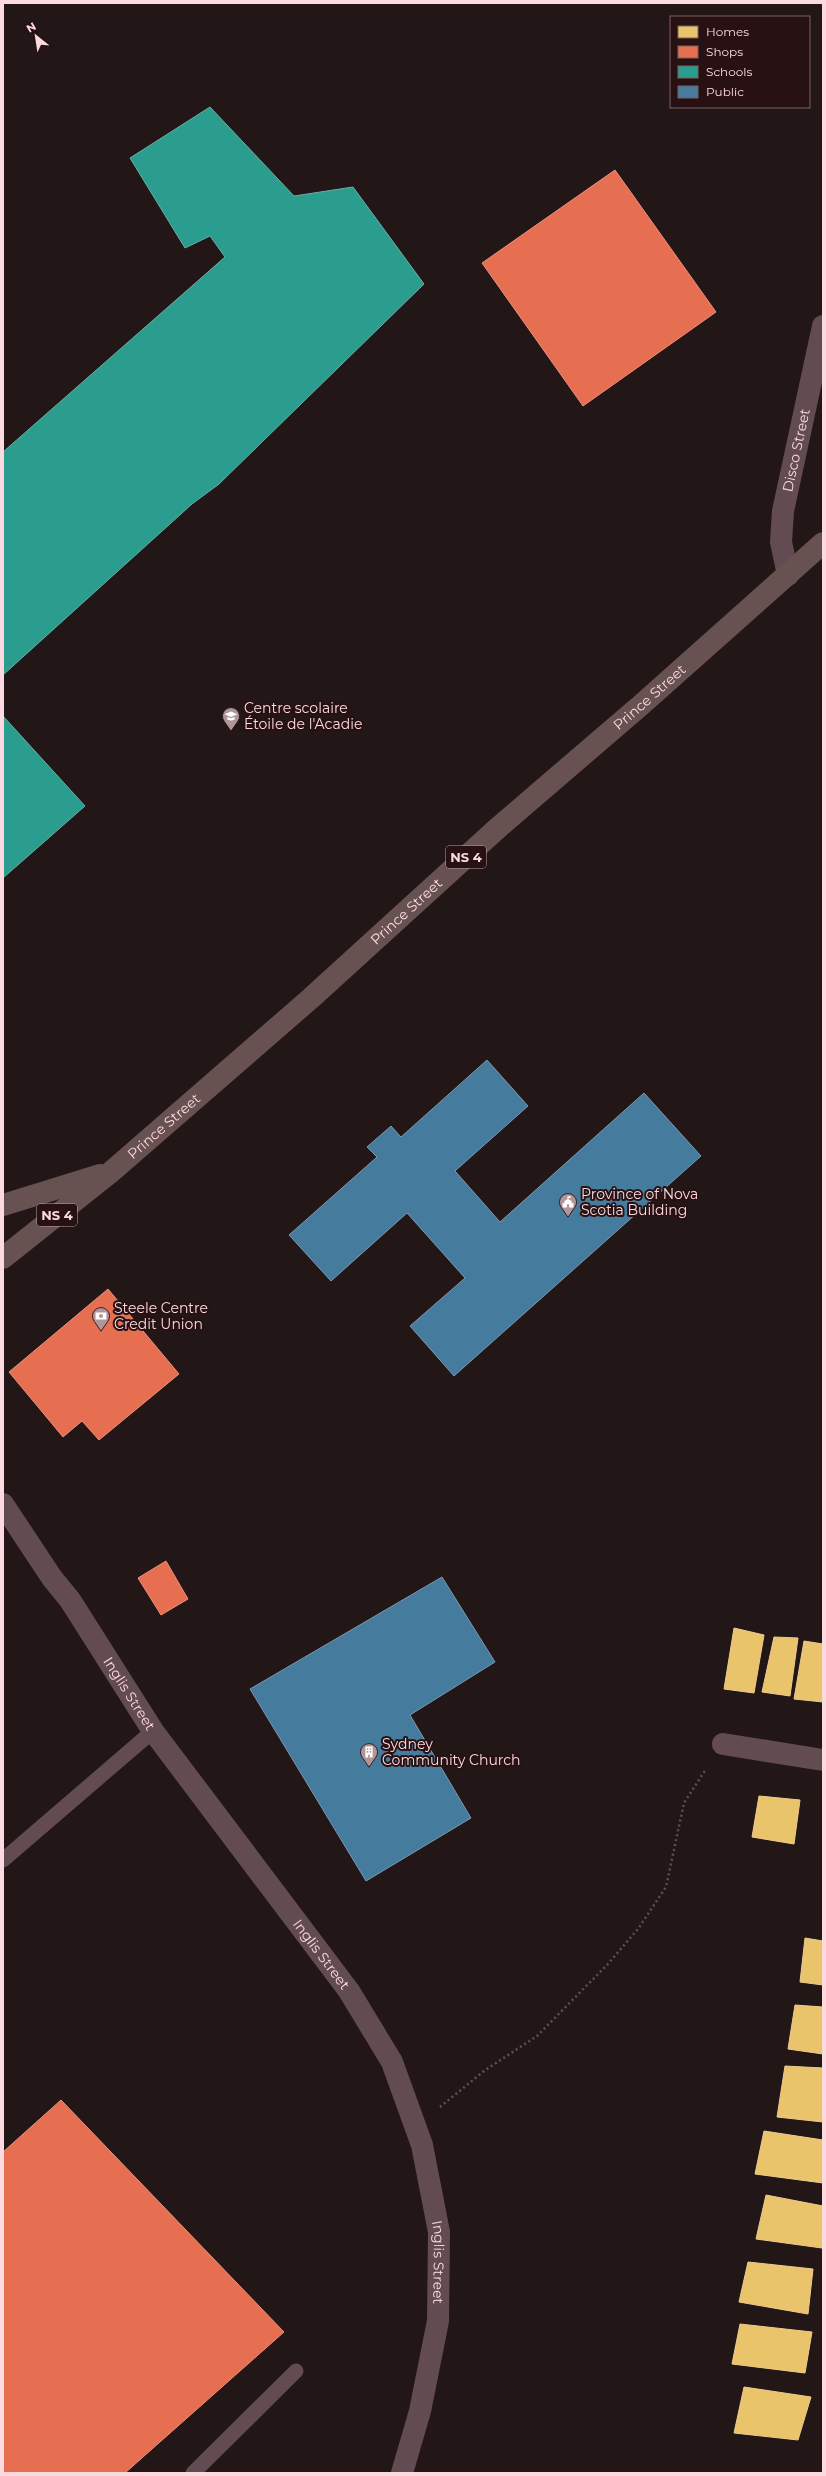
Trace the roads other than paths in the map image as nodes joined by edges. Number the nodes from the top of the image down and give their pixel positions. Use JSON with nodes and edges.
{"nodes":[{"id":1,"x":823,"y":326,"type":"edge"},
{"id":2,"x":823,"y":543,"type":"edge"},
{"id":3,"x":788,"y":575,"type":"junction"},
{"id":4,"x":111,"y":1172,"type":"junction"},
{"id":5,"x":3,"y":1205,"type":"edge"},
{"id":6,"x":3,"y":1258,"type":"edge"},
{"id":7,"x":3,"y":1504,"type":"edge"},
{"id":8,"x":153,"y":1731,"type":"junction"},
{"id":9,"x":723,"y":1744,"type":"road end"},
{"id":10,"x":823,"y":1760,"type":"edge"},
{"id":11,"x":3,"y":1860,"type":"edge"},
{"id":12,"x":296,"y":2371,"type":"dead end"},
{"id":13,"x":193,"y":2473,"type":"edge"},
{"id":14,"x":402,"y":2473,"type":"edge"}],
"edges":[{"from":1,"to":3,"type":"street","name":"Disco Street"},
{"from":2,"to":3,"type":"main road","name":"Prince Street","number":"NS 4"},
{"from":3,"to":4,"type":"main road","name":"Prince Street","number":"NS 4"},
{"from":4,"to":5,"type":"main road"},
{"from":4,"to":6,"type":"main road","name":"Prince Street","number":"NS 4"},
{"from":7,"to":8,"type":"street","name":"Inglis Street"},
{"from":8,"to":11,"type":"lane"},
{"from":8,"to":14,"type":"street","name":"Inglis Street"},
{"from":9,"to":10,"type":"street"},
{"from":12,"to":13,"type":"lane"}]}
